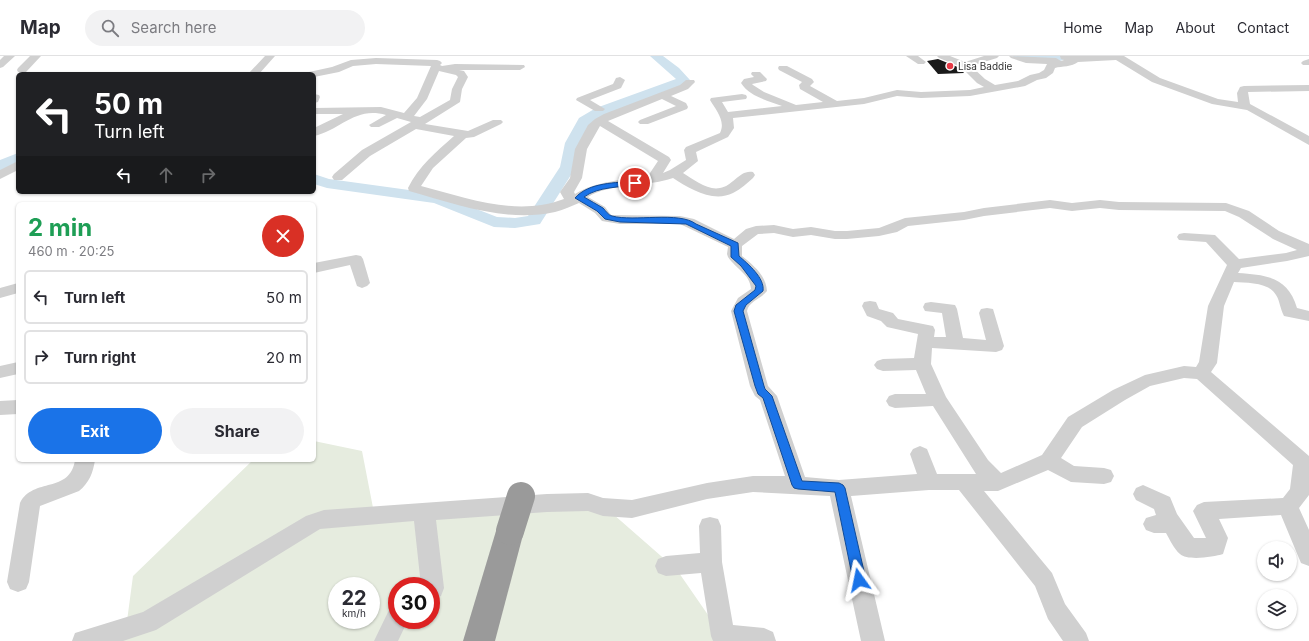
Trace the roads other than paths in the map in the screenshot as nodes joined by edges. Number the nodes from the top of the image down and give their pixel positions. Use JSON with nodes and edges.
{"nodes":[{"id":1,"x":10,"y":56,"type":"edge"},
{"id":2,"x":17,"y":56,"type":"edge"},
{"id":3,"x":36,"y":56,"type":"edge"},
{"id":4,"x":270,"y":56,"type":"edge"},
{"id":5,"x":911,"y":56,"type":"edge"},
{"id":6,"x":942,"y":56,"type":"edge"},
{"id":7,"x":994,"y":56,"type":"edge"},
{"id":8,"x":1014,"y":56,"type":"edge"},
{"id":9,"x":1114,"y":56,"type":"edge"},
{"id":10,"x":513,"y":58,"type":"dead end"},
{"id":11,"x":1067,"y":58,"type":"edge"},
{"id":12,"x":921,"y":62,"type":"dead end"},
{"id":13,"x":438,"y":63,"type":"edge"},
{"id":14,"x":0,"y":65,"type":"edge"},
{"id":15,"x":964,"y":65,"type":"junction"},
{"id":16,"x":1051,"y":66,"type":"junction"},
{"id":17,"x":783,"y":68,"type":"dead end"},
{"id":18,"x":22,"y":70,"type":"dead end"},
{"id":19,"x":255,"y":72,"type":"edge"},
{"id":20,"x":316,"y":73,"type":"edge"},
{"id":21,"x":756,"y":74,"type":"dead end"},
{"id":22,"x":620,"y":80,"type":"dead end"},
{"id":23,"x":690,"y":82,"type":"dead end"},
{"id":24,"x":994,"y":88,"type":"junction"},
{"id":25,"x":1309,"y":88,"type":"edge"},
{"id":26,"x":662,"y":95,"type":"junction"},
{"id":27,"x":742,"y":97,"type":"dead end"},
{"id":28,"x":833,"y":103,"type":"junction"},
{"id":29,"x":1246,"y":107,"type":"junction"},
{"id":30,"x":794,"y":108,"type":"junction"},
{"id":31,"x":360,"y":109,"type":"junction"},
{"id":32,"x":599,"y":109,"type":"dead end"},
{"id":33,"x":626,"y":109,"type":"junction"},
{"id":34,"x":316,"y":111,"type":"edge"},
{"id":35,"x":726,"y":117,"type":"junction"},
{"id":36,"x":410,"y":119,"type":"junction"},
{"id":37,"x":599,"y":121,"type":"junction"},
{"id":38,"x":497,"y":122,"type":"dead end"},
{"id":39,"x":375,"y":125,"type":"dead end"},
{"id":40,"x":463,"y":134,"type":"junction"},
{"id":41,"x":316,"y":139,"type":"edge"},
{"id":42,"x":1309,"y":141,"type":"edge"},
{"id":43,"x":16,"y":166,"type":"edge"},
{"id":44,"x":674,"y":173,"type":"junction"},
{"id":45,"x":0,"y":175,"type":"edge"},
{"id":46,"x":749,"y":175,"type":"dead end"},
{"id":47,"x":338,"y":177,"type":"dead end"},
{"id":48,"x":652,"y":180,"type":"junction"},
{"id":49,"x":577,"y":199,"type":"junction"},
{"id":50,"x":1184,"y":237,"type":"dead end"},
{"id":51,"x":735,"y":244,"type":"junction"},
{"id":52,"x":1309,"y":250,"type":"edge"},
{"id":53,"x":316,"y":268,"type":"edge"},
{"id":54,"x":1232,"y":270,"type":"junction"},
{"id":55,"x":362,"y":283,"type":"dead end"},
{"id":56,"x":16,"y":289,"type":"edge"},
{"id":57,"x":0,"y":293,"type":"edge"},
{"id":58,"x":870,"y":306,"type":"dead end"},
{"id":59,"x":930,"y":307,"type":"dead end"},
{"id":60,"x":987,"y":313,"type":"dead end"},
{"id":61,"x":1309,"y":316,"type":"edge"},
{"id":62,"x":924,"y":342,"type":"junction"},
{"id":63,"x":956,"y":343,"type":"junction"},
{"id":64,"x":922,"y":364,"type":"junction"},
{"id":65,"x":883,"y":365,"type":"dead end"},
{"id":66,"x":16,"y":368,"type":"edge"},
{"id":67,"x":0,"y":372,"type":"edge"},
{"id":68,"x":1201,"y":373,"type":"junction"},
{"id":69,"x":938,"y":399,"type":"junction"},
{"id":70,"x":895,"y":401,"type":"dead end"},
{"id":71,"x":16,"y":407,"type":"edge"},
{"id":72,"x":0,"y":408,"type":"edge"},
{"id":73,"x":920,"y":454,"type":"dead end"},
{"id":74,"x":1049,"y":461,"type":"junction"},
{"id":75,"x":85,"y":462,"type":"edge"},
{"id":76,"x":1306,"y":462,"type":"edge"},
{"id":77,"x":1104,"y":476,"type":"dead end"},
{"id":78,"x":929,"y":482,"type":"junction"},
{"id":79,"x":964,"y":482,"type":"junction"},
{"id":80,"x":998,"y":483,"type":"junction"},
{"id":81,"x":798,"y":485,"type":"junction"},
{"id":82,"x":839,"y":488,"type":"junction"},
{"id":83,"x":1143,"y":494,"type":"dead end"},
{"id":84,"x":521,"y":496,"type":"dead end"},
{"id":85,"x":1299,"y":498,"type":"edge"},
{"id":86,"x":424,"y":512,"type":"junction"},
{"id":87,"x":710,"y":526,"type":"dead end"},
{"id":88,"x":1309,"y":556,"type":"edge"},
{"id":89,"x":712,"y":562,"type":"junction"},
{"id":90,"x":666,"y":566,"type":"dead end"},
{"id":91,"x":431,"y":577,"type":"edge"},
{"id":92,"x":18,"y":582,"type":"dead end"},
{"id":93,"x":392,"y":629,"type":"edge"},
{"id":94,"x":723,"y":638,"type":"edge"},
{"id":95,"x":764,"y":640,"type":"dead end"},
{"id":96,"x":84,"y":641,"type":"edge"},
{"id":97,"x":386,"y":641,"type":"edge"},
{"id":98,"x":479,"y":641,"type":"edge"},
{"id":99,"x":873,"y":641,"type":"edge"},
{"id":100,"x":1077,"y":641,"type":"edge"}],
"edges":[{"from":1,"to":2,"type":"street"},
{"from":1,"to":14,"type":"street"},
{"from":3,"to":18,"type":"street"},
{"from":4,"to":19,"type":"street"},
{"from":5,"to":12,"type":"street"},
{"from":6,"to":15,"type":"street"},
{"from":7,"to":15,"type":"street"},
{"from":8,"to":16,"type":"street"},
{"from":9,"to":11,"type":"street"},
{"from":9,"to":29,"type":"street"},
{"from":10,"to":13,"type":"street"},
{"from":11,"to":16,"type":"street"},
{"from":13,"to":20,"type":"street"},
{"from":13,"to":36,"type":"street"},
{"from":13,"to":36,"type":"street"},
{"from":15,"to":24,"type":"street"},
{"from":16,"to":24,"type":"street"},
{"from":17,"to":28,"type":"street"},
{"from":21,"to":30,"type":"street"},
{"from":22,"to":32,"type":"street"},
{"from":23,"to":26,"type":"street"},
{"from":24,"to":28,"type":"street"},
{"from":25,"to":29,"type":"street"},
{"from":26,"to":33,"type":"street"},
{"from":26,"to":33,"type":"street"},
{"from":27,"to":35,"type":"street"},
{"from":28,"to":30,"type":"street"},
{"from":29,"to":42,"type":"street"},
{"from":30,"to":35,"type":"street"},
{"from":31,"to":34,"type":"street"},
{"from":31,"to":36,"type":"street"},
{"from":31,"to":41,"type":"street"},
{"from":33,"to":37,"type":"street"},
{"from":35,"to":44,"type":"street"},
{"from":36,"to":39,"type":"street"},
{"from":36,"to":40,"type":"street"},
{"from":36,"to":47,"type":"street"},
{"from":37,"to":48,"type":"street"},
{"from":37,"to":49,"type":"street"},
{"from":38,"to":40,"type":"street"},
{"from":40,"to":49,"type":"street"},
{"from":43,"to":45,"type":"street"},
{"from":44,"to":46,"type":"street"},
{"from":44,"to":48,"type":"street"},
{"from":48,"to":49,"type":"street"},
{"from":49,"to":51,"type":"street"},
{"from":50,"to":54,"type":"street"},
{"from":51,"to":52,"type":"street"},
{"from":51,"to":81,"type":"street"},
{"from":52,"to":54,"type":"street"},
{"from":53,"to":55,"type":"street"},
{"from":54,"to":61,"type":"street"},
{"from":54,"to":68,"type":"street"},
{"from":56,"to":57,"type":"street"},
{"from":58,"to":62,"type":"street"},
{"from":59,"to":63,"type":"street"},
{"from":60,"to":63,"type":"street"},
{"from":62,"to":63,"type":"street"},
{"from":62,"to":64,"type":"street"},
{"from":64,"to":65,"type":"street"},
{"from":64,"to":69,"type":"street"},
{"from":66,"to":67,"type":"street"},
{"from":68,"to":74,"type":"street"},
{"from":68,"to":76,"type":"street"},
{"from":69,"to":70,"type":"street"},
{"from":69,"to":80,"type":"street"},
{"from":71,"to":72,"type":"street"},
{"from":73,"to":78,"type":"street"},
{"from":74,"to":77,"type":"street"},
{"from":74,"to":80,"type":"street"},
{"from":75,"to":92,"type":"street"},
{"from":76,"to":85,"type":"street"},
{"from":78,"to":79,"type":"street"},
{"from":78,"to":82,"type":"street"},
{"from":79,"to":80,"type":"street"},
{"from":79,"to":100,"type":"street"},
{"from":81,"to":82,"type":"street"},
{"from":81,"to":86,"type":"street"},
{"from":82,"to":99,"type":"street"},
{"from":83,"to":85,"type":"street"},
{"from":84,"to":98,"type":"highway","bridge":true},
{"from":85,"to":88,"type":"street"},
{"from":86,"to":91,"type":"street"},
{"from":86,"to":96,"type":"street"},
{"from":87,"to":89,"type":"street"},
{"from":89,"to":90,"type":"street"},
{"from":89,"to":94,"type":"street"},
{"from":93,"to":97,"type":"street"},
{"from":94,"to":95,"type":"street"}]}
